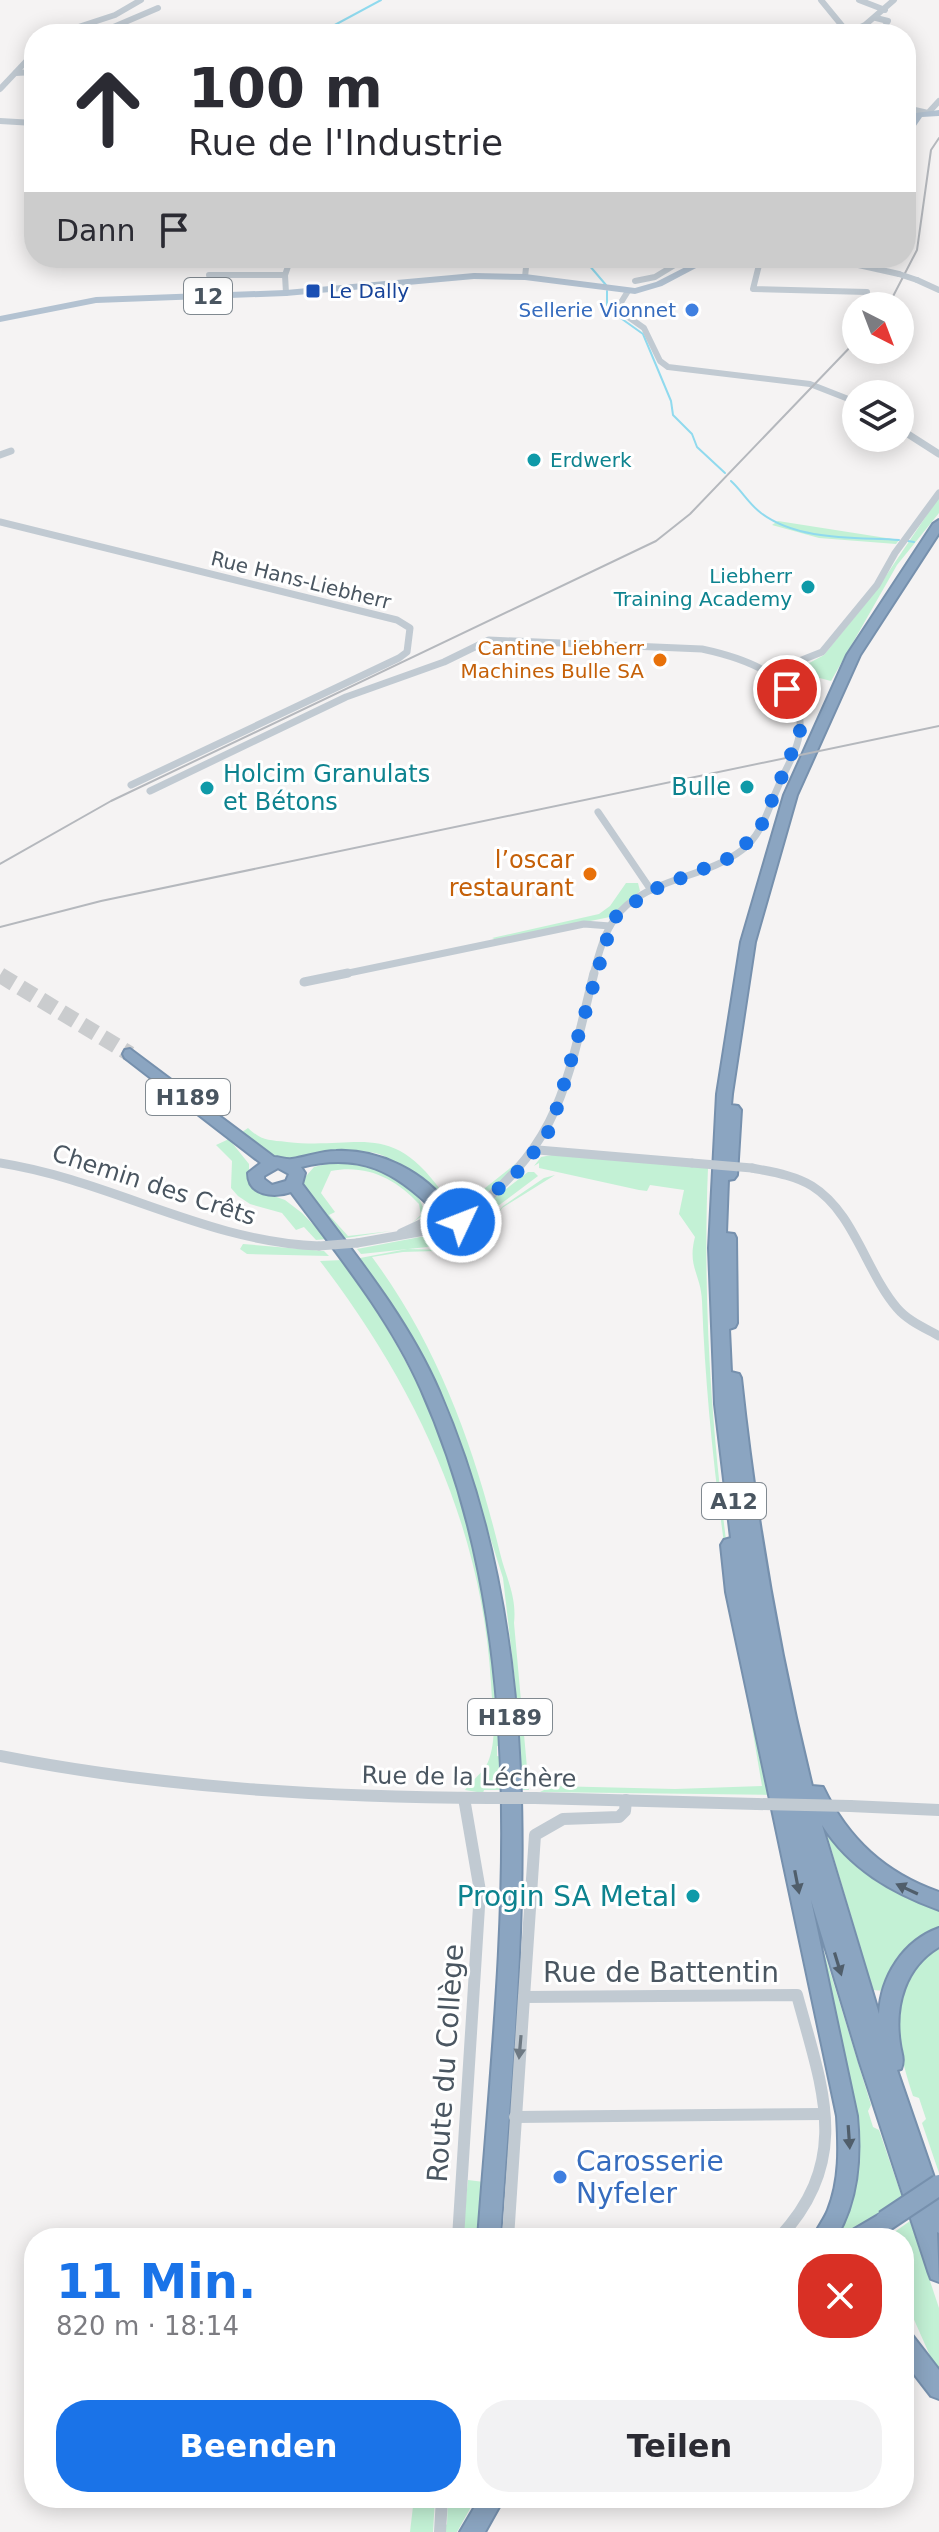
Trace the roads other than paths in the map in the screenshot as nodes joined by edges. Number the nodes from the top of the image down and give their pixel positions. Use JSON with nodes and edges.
{"nodes":[{"id":1,"x":141,"y":0,"type":"edge"},
{"id":2,"x":821,"y":0,"type":"edge"},
{"id":3,"x":859,"y":0,"type":"edge"},
{"id":4,"x":894,"y":0,"type":"edge"},
{"id":5,"x":158,"y":8,"type":"dead end"},
{"id":6,"x":885,"y":10,"type":"junction"},
{"id":7,"x":876,"y":18,"type":"junction"},
{"id":8,"x":87,"y":24,"type":"edge"},
{"id":9,"x":120,"y":24,"type":"edge"},
{"id":10,"x":839,"y":24,"type":"edge"},
{"id":11,"x":865,"y":24,"type":"edge"},
{"id":12,"x":886,"y":24,"type":"edge"},
{"id":13,"x":24,"y":64,"type":"edge"},
{"id":14,"x":16,"y":73,"type":"junction"},
{"id":15,"x":24,"y":73,"type":"edge"},
{"id":16,"x":0,"y":89,"type":"edge"},
{"id":17,"x":939,"y":101,"type":"edge"},
{"id":18,"x":916,"y":110,"type":"edge"},
{"id":19,"x":928,"y":113,"type":"junction"},
{"id":20,"x":939,"y":113,"type":"edge"},
{"id":21,"x":916,"y":118,"type":"edge"},
{"id":22,"x":0,"y":121,"type":"edge"},
{"id":23,"x":24,"y":122,"type":"edge"},
{"id":24,"x":287,"y":268,"type":"edge"},
{"id":25,"x":526,"y":268,"type":"edge"},
{"id":26,"x":670,"y":268,"type":"edge"},
{"id":27,"x":690,"y":268,"type":"edge"},
{"id":28,"x":757,"y":268,"type":"edge"},
{"id":29,"x":872,"y":268,"type":"edge"},
{"id":30,"x":209,"y":275,"type":"dead end"},
{"id":31,"x":285,"y":275,"type":"junction"},
{"id":32,"x":525,"y":277,"type":"junction"},
{"id":33,"x":635,"y":281,"type":"dead end"},
{"id":34,"x":939,"y":290,"type":"edge"},
{"id":35,"x":628,"y":291,"type":"junction"},
{"id":36,"x":867,"y":292,"type":"dead end"},
{"id":37,"x":286,"y":293,"type":"junction"},
{"id":38,"x":0,"y":319,"type":"edge"},
{"id":39,"x":842,"y":394,"type":"edge"},
{"id":40,"x":914,"y":438,"type":"edge"},
{"id":41,"x":11,"y":451,"type":"dead end"},
{"id":42,"x":939,"y":454,"type":"edge"},
{"id":43,"x":0,"y":455,"type":"edge"},
{"id":44,"x":939,"y":493,"type":"edge"},
{"id":45,"x":0,"y":522,"type":"edge"},
{"id":46,"x":939,"y":524,"type":"edge"},
{"id":47,"x":939,"y":537,"type":"edge"},
{"id":48,"x":769,"y":673,"type":"junction"},
{"id":49,"x":131,"y":785,"type":"dead end"},
{"id":50,"x":150,"y":791,"type":"dead end"},
{"id":51,"x":598,"y":812,"type":"dead end"},
{"id":52,"x":765,"y":867,"type":"junction"},
{"id":53,"x":651,"y":890,"type":"junction"},
{"id":54,"x":610,"y":926,"type":"junction"},
{"id":55,"x":304,"y":982,"type":"dead end"},
{"id":56,"x":130,"y":1054,"type":"tunnel mouth"},
{"id":57,"x":538,"y":1150,"type":"junction"},
{"id":58,"x":0,"y":1163,"type":"edge"},
{"id":59,"x":265,"y":1166,"type":"junction"},
{"id":60,"x":289,"y":1178,"type":"junction"},
{"id":61,"x":491,"y":1195,"type":"junction"},
{"id":62,"x":439,"y":1212,"type":"junction"},
{"id":63,"x":462,"y":1219,"type":"junction"},
{"id":64,"x":436,"y":1229,"type":"junction"},
{"id":65,"x":391,"y":1237,"type":"junction"},
{"id":66,"x":939,"y":1336,"type":"edge"},
{"id":67,"x":790,"y":1728,"type":"junction"},
{"id":68,"x":0,"y":1756,"type":"edge"},
{"id":69,"x":464,"y":1798,"type":"junction"},
{"id":70,"x":626,"y":1800,"type":"junction"},
{"id":71,"x":939,"y":1810,"type":"edge"},
{"id":72,"x":939,"y":1901,"type":"edge"},
{"id":73,"x":939,"y":1937,"type":"edge"},
{"id":74,"x":524,"y":1997,"type":"junction"},
{"id":75,"x":823,"y":2114,"type":"junction"},
{"id":76,"x":515,"y":2117,"type":"junction"},
{"id":77,"x":939,"y":2185,"type":"edge"},
{"id":78,"x":939,"y":2197,"type":"edge"},
{"id":79,"x":939,"y":2223,"type":"edge"},
{"id":80,"x":459,"y":2228,"type":"edge"},
{"id":81,"x":490,"y":2228,"type":"edge"},
{"id":82,"x":509,"y":2228,"type":"edge"},
{"id":83,"x":788,"y":2228,"type":"edge"},
{"id":84,"x":830,"y":2228,"type":"edge"},
{"id":85,"x":885,"y":2228,"type":"edge"},
{"id":86,"x":886,"y":2228,"type":"edge"},
{"id":87,"x":939,"y":2271,"type":"edge"},
{"id":88,"x":914,"y":2356,"type":"edge"},
{"id":89,"x":939,"y":2388,"type":"edge"},
{"id":90,"x":442,"y":2508,"type":"edge"},
{"id":91,"x":486,"y":2508,"type":"edge"},
{"id":92,"x":440,"y":2532,"type":"edge"},
{"id":93,"x":472,"y":2532,"type":"edge"}],
"edges":[{"from":1,"to":8,"type":"street"},
{"from":2,"to":10,"type":"street"},
{"from":3,"to":6,"type":"street"},
{"from":4,"to":6,"type":"street"},
{"from":5,"to":9,"type":"street"},
{"from":6,"to":7,"type":"street"},
{"from":7,"to":11,"type":"street"},
{"from":7,"to":12,"type":"street"},
{"from":13,"to":14,"type":"street"},
{"from":14,"to":15,"type":"street"},
{"from":14,"to":16,"type":"street"},
{"from":17,"to":19,"type":"street"},
{"from":18,"to":19,"type":"street"},
{"from":19,"to":20,"type":"main road"},
{"from":19,"to":21,"type":"main road"},
{"from":22,"to":23,"type":"street"},
{"from":24,"to":31,"type":"street"},
{"from":25,"to":32,"type":"street"},
{"from":26,"to":33,"type":"street"},
{"from":27,"to":35,"type":"main road","number":"12"},
{"from":28,"to":36,"type":"street"},
{"from":29,"to":34,"type":"street","bridge":true},
{"from":30,"to":31,"type":"street"},
{"from":31,"to":37,"type":"street"},
{"from":32,"to":35,"type":"main road","number":"12"},
{"from":32,"to":37,"type":"main road","number":"12"},
{"from":35,"to":39,"type":"street"},
{"from":37,"to":38,"type":"main road","number":"12"},
{"from":40,"to":42,"type":"street"},
{"from":41,"to":43,"type":"street"},
{"from":44,"to":48,"type":"street"},
{"from":45,"to":49,"type":"street","name":"Rue Hans-Liebherr"},
{"from":46,"to":52,"type":"highway","number":"A12"},
{"from":47,"to":67,"type":"highway","number":"A12"},
{"from":48,"to":50,"type":"street"},
{"from":48,"to":53,"type":"street"},
{"from":51,"to":53,"type":"street"},
{"from":52,"to":84,"type":"highway","one_way":true},
{"from":52,"to":87,"type":"highway","number":"A12","one_way":true},
{"from":53,"to":54,"type":"street"},
{"from":54,"to":55,"type":"street"},
{"from":54,"to":57,"type":"street","name":"Chemin des Crêts"},
{"from":56,"to":59,"type":"highway","number":"H189"},
{"from":57,"to":61,"type":"street","name":"Chemin des Crêts"},
{"from":57,"to":66,"type":"street","bridge":true},
{"from":58,"to":65,"type":"street","name":"Chemin des Crêts","bridge":true},
{"from":59,"to":60,"type":"highway"},
{"from":59,"to":60,"type":"highway"},
{"from":60,"to":62,"type":"highway"},
{"from":60,"to":81,"type":"highway","number":"H189"},
{"from":61,"to":62,"type":"street","name":"Chemin des Crêts"},
{"from":61,"to":63,"type":"street","name":"Chemin des Crêts"},
{"from":62,"to":63,"type":"street"},
{"from":62,"to":64,"type":"street"},
{"from":62,"to":65,"type":"street","name":"Chemin des Crêts"},
{"from":63,"to":64,"type":"street","name":"Chemin des Crêts"},
{"from":64,"to":65,"type":"street","name":"Chemin des Crêts"},
{"from":72,"to":67,"type":"highway","one_way":true},
{"from":67,"to":79,"type":"highway","number":"A12"},
{"from":68,"to":69,"type":"street","name":"Rue de la Léchère"},
{"from":69,"to":70,"type":"street","name":"Rue de la Léchère","bridge":true},
{"from":69,"to":80,"type":"street","name":"Route du Collège"},
{"from":70,"to":71,"type":"street","name":"Rue de la Léchère","bridge":true},
{"from":70,"to":74,"type":"street"},
{"from":73,"to":78,"type":"highway"},
{"from":74,"to":75,"type":"street","name":"Rue de Battentin"},
{"from":74,"to":76,"type":"street","name":"Rue de Battentin","one_way":true},
{"from":75,"to":76,"type":"street"},
{"from":75,"to":83,"type":"street","name":"Rue de Battentin"},
{"from":76,"to":82,"type":"street","name":"Rue de Battentin"},
{"from":77,"to":85,"type":"highway","bridge":true},
{"from":78,"to":86,"type":"highway"},
{"from":88,"to":89,"type":"highway"},
{"from":90,"to":92,"type":"street"},
{"from":91,"to":93,"type":"highway"}]}
